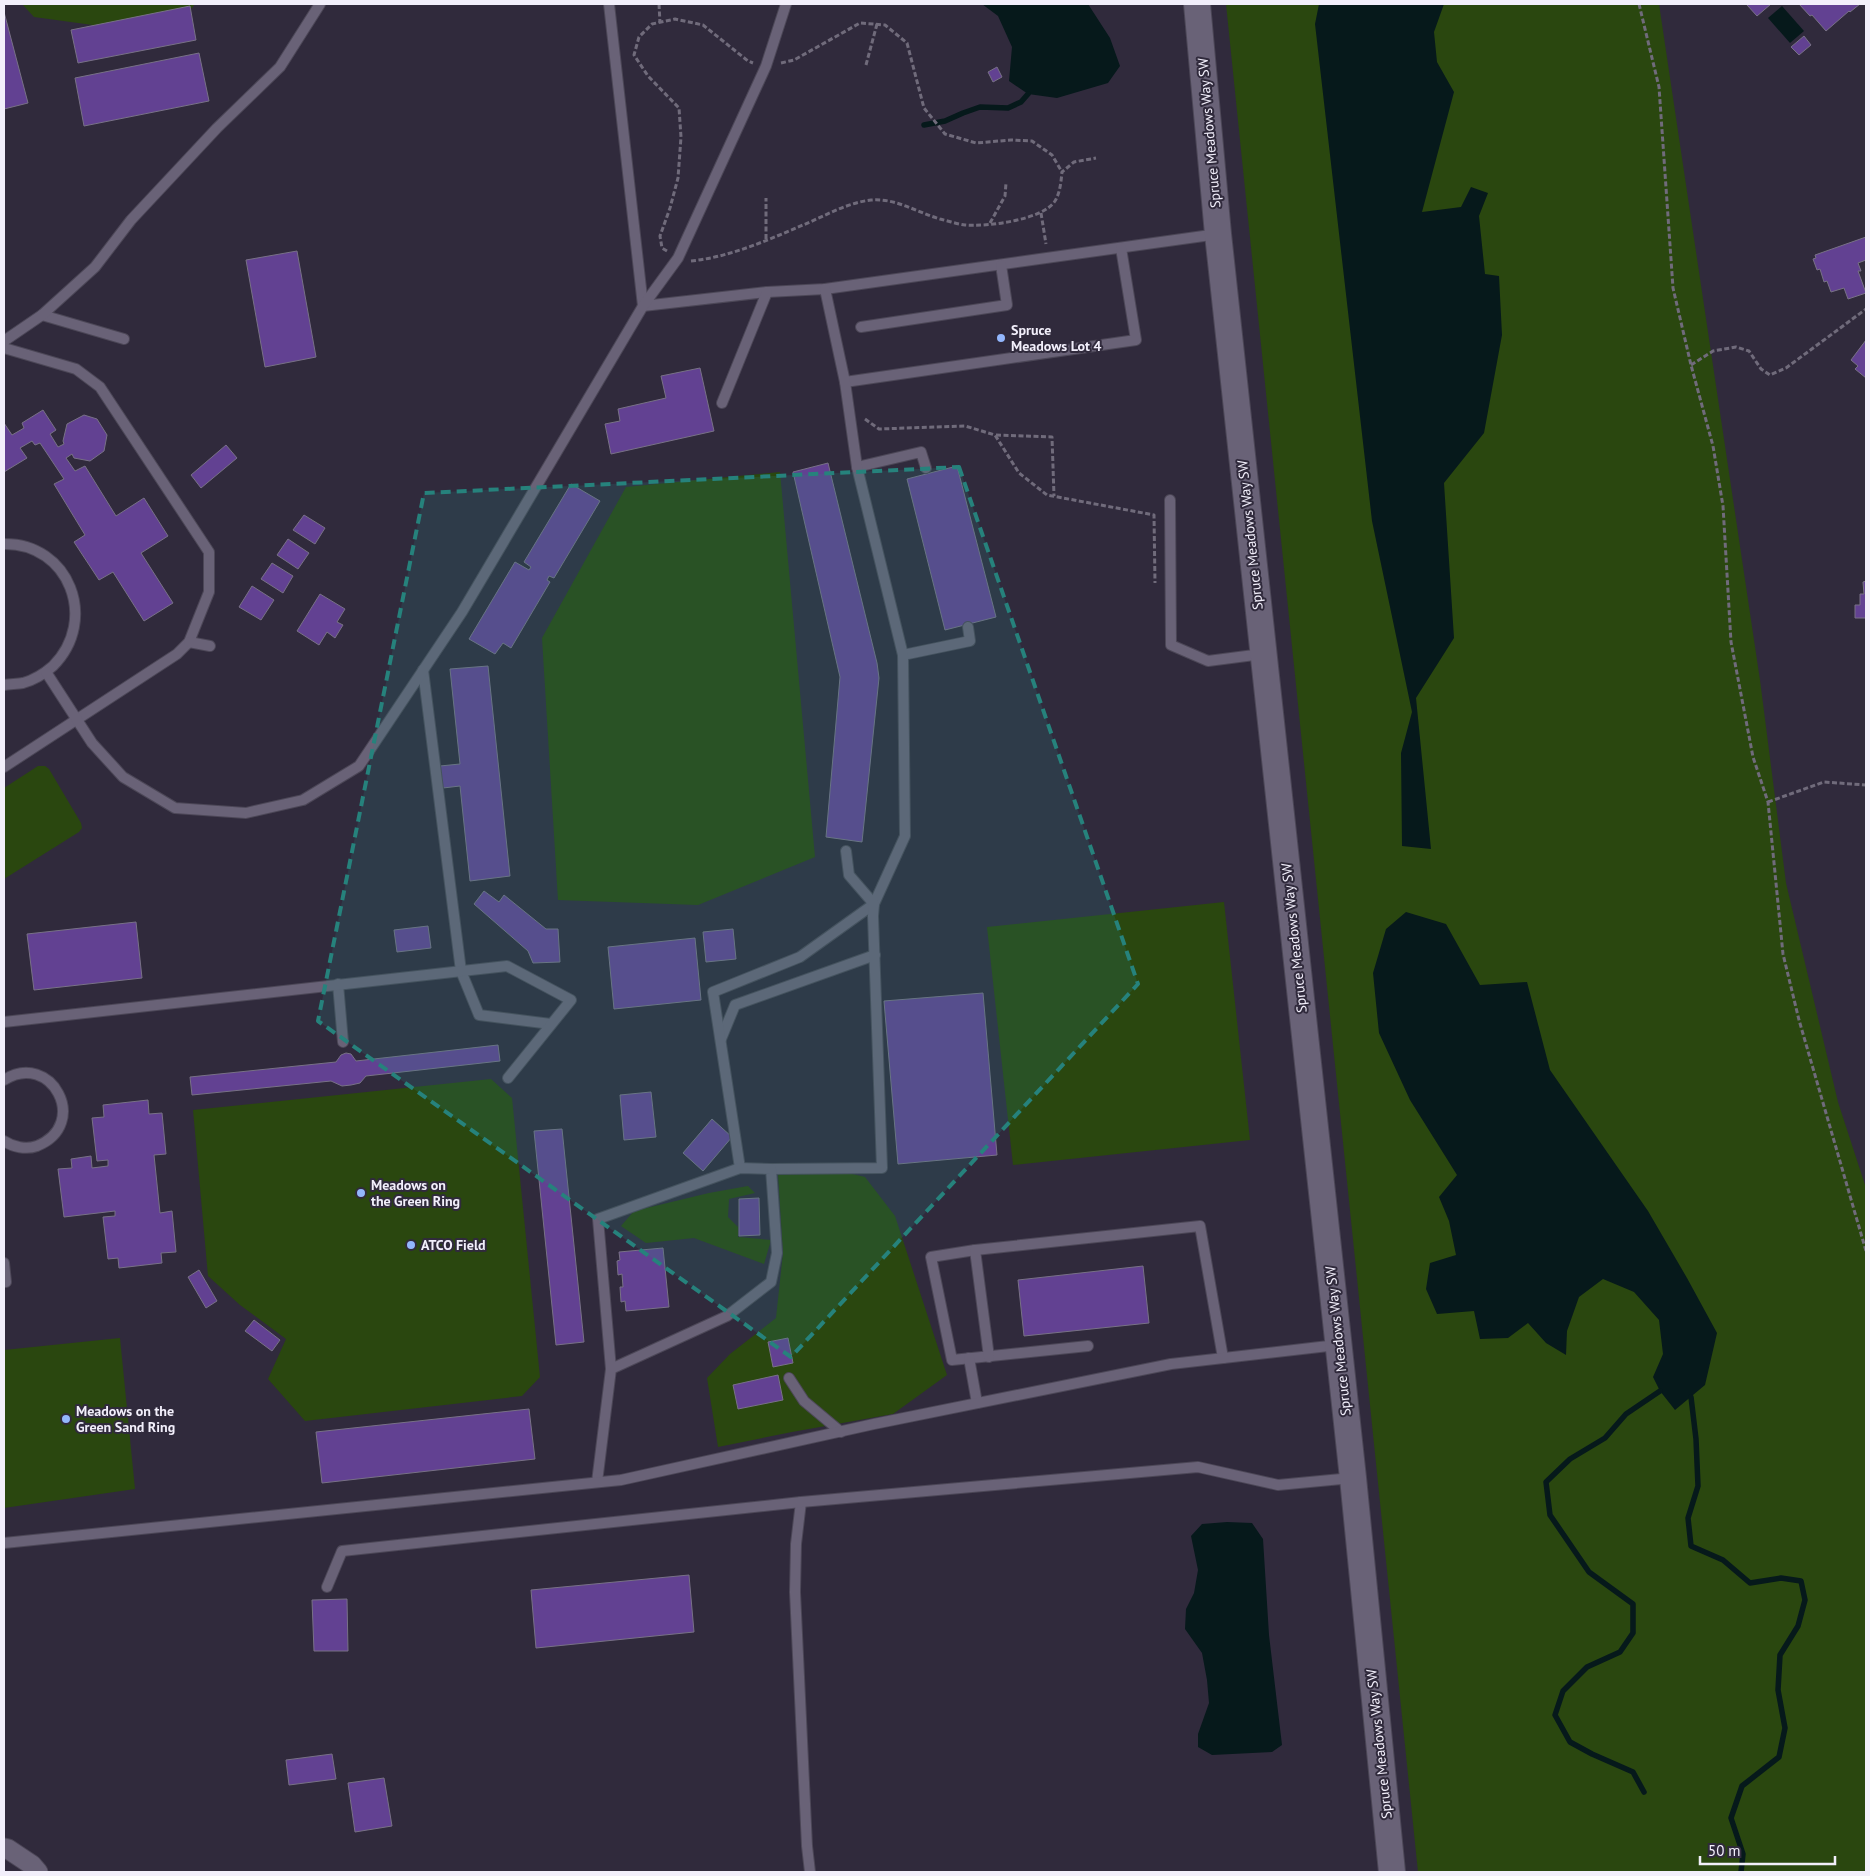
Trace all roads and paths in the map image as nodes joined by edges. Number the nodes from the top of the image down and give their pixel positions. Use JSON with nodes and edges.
{"nodes":[{"id":1,"x":320,"y":4,"type":"edge"},
{"id":2,"x":609,"y":4,"type":"edge"},
{"id":3,"x":659,"y":4,"type":"edge"},
{"id":4,"x":786,"y":4,"type":"edge"},
{"id":5,"x":1197,"y":4,"type":"edge"},
{"id":6,"x":1639,"y":4,"type":"edge"},
{"id":7,"x":660,"y":22,"type":"junction"},
{"id":8,"x":878,"y":24,"type":"junction"},
{"id":9,"x":766,"y":66,"type":"junction"},
{"id":10,"x":866,"y":66,"type":"dead end"},
{"id":11,"x":1096,"y":158,"type":"dead end"},
{"id":12,"x":1062,"y":172,"type":"junction"},
{"id":13,"x":1006,"y":183,"type":"dead end"},
{"id":14,"x":766,"y":198,"type":"dead end"},
{"id":15,"x":1041,"y":213,"type":"junction"},
{"id":16,"x":990,"y":224,"type":"junction"},
{"id":17,"x":1218,"y":234,"type":"junction"},
{"id":18,"x":766,"y":239,"type":"junction"},
{"id":19,"x":1121,"y":248,"type":"junction"},
{"id":20,"x":1047,"y":252,"type":"dead end"},
{"id":21,"x":678,"y":258,"type":"junction"},
{"id":22,"x":1001,"y":264,"type":"junction"},
{"id":23,"x":825,"y":289,"type":"junction"},
{"id":24,"x":767,"y":292,"type":"junction"},
{"id":25,"x":643,"y":306,"type":"junction"},
{"id":26,"x":1866,"y":309,"type":"edge"},
{"id":27,"x":42,"y":315,"type":"junction"},
{"id":28,"x":861,"y":327,"type":"dead end"},
{"id":29,"x":124,"y":339,"type":"dead end"},
{"id":30,"x":4,"y":340,"type":"edge"},
{"id":31,"x":4,"y":348,"type":"edge"},
{"id":32,"x":1691,"y":365,"type":"junction"},
{"id":33,"x":845,"y":382,"type":"junction"},
{"id":34,"x":722,"y":403,"type":"dead end"},
{"id":35,"x":848,"y":407,"type":"junction"},
{"id":36,"x":995,"y":435,"type":"junction"},
{"id":37,"x":857,"y":467,"type":"junction"},
{"id":38,"x":926,"y":468,"type":"dead end"},
{"id":39,"x":1054,"y":496,"type":"junction"},
{"id":40,"x":1170,"y":500,"type":"dead end"},
{"id":41,"x":4,"y":544,"type":"edge"},
{"id":42,"x":1155,"y":583,"type":"dead end"},
{"id":43,"x":968,"y":628,"type":"dead end"},
{"id":44,"x":189,"y":642,"type":"junction"},
{"id":45,"x":210,"y":646,"type":"dead end"},
{"id":46,"x":1262,"y":654,"type":"junction"},
{"id":47,"x":903,"y":655,"type":"junction"},
{"id":48,"x":423,"y":670,"type":"junction"},
{"id":49,"x":46,"y":672,"type":"junction"},
{"id":50,"x":4,"y":685,"type":"edge"},
{"id":51,"x":76,"y":720,"type":"junction"},
{"id":52,"x":4,"y":767,"type":"edge"},
{"id":53,"x":1866,"y":785,"type":"edge"},
{"id":54,"x":1768,"y":802,"type":"junction"},
{"id":55,"x":846,"y":851,"type":"dead end"},
{"id":56,"x":874,"y":904,"type":"junction"},
{"id":57,"x":875,"y":954,"type":"junction"},
{"id":58,"x":461,"y":971,"type":"junction"},
{"id":59,"x":338,"y":984,"type":"junction"},
{"id":60,"x":4,"y":1022,"type":"edge"},
{"id":61,"x":551,"y":1024,"type":"junction"},
{"id":62,"x":720,"y":1040,"type":"junction"},
{"id":63,"x":343,"y":1042,"type":"dead end"},
{"id":64,"x":508,"y":1078,"type":"dead end"},
{"id":65,"x":4,"y":1080,"type":"edge"},
{"id":66,"x":4,"y":1141,"type":"edge"},
{"id":67,"x":740,"y":1168,"type":"junction"},
{"id":68,"x":771,"y":1169,"type":"junction"},
{"id":69,"x":974,"y":1250,"type":"junction"},
{"id":70,"x":1866,"y":1251,"type":"edge"},
{"id":71,"x":4,"y":1263,"type":"edge"},
{"id":72,"x":4,"y":1282,"type":"edge"},
{"id":73,"x":1338,"y":1344,"type":"junction"},
{"id":74,"x":1088,"y":1346,"type":"dead end"},
{"id":75,"x":989,"y":1357,"type":"junction"},
{"id":76,"x":969,"y":1358,"type":"junction"},
{"id":77,"x":1223,"y":1358,"type":"junction"},
{"id":78,"x":611,"y":1369,"type":"junction"},
{"id":79,"x":789,"y":1378,"type":"dead end"},
{"id":80,"x":977,"y":1403,"type":"junction"},
{"id":81,"x":841,"y":1432,"type":"junction"},
{"id":82,"x":1352,"y":1478,"type":"junction"},
{"id":83,"x":596,"y":1482,"type":"junction"},
{"id":84,"x":801,"y":1502,"type":"junction"},
{"id":85,"x":4,"y":1542,"type":"edge"},
{"id":86,"x":327,"y":1587,"type":"dead end"},
{"id":87,"x":4,"y":1848,"type":"edge"},
{"id":88,"x":38,"y":1872,"type":"edge"},
{"id":89,"x":810,"y":1872,"type":"edge"},
{"id":90,"x":1392,"y":1872,"type":"edge"}],
"edges":[{"from":1,"to":27,"type":"lane"},
{"from":2,"to":25,"type":"lane"},
{"from":3,"to":7,"type":"path"},
{"from":4,"to":9,"type":"lane"},
{"from":5,"to":17,"type":"main road","name":"Spruce Meadows Way SW"},
{"from":6,"to":32,"type":"path"},
{"from":7,"to":9,"type":"path"},
{"from":7,"to":21,"type":"path"},
{"from":8,"to":9,"type":"path"},
{"from":8,"to":10,"type":"path"},
{"from":8,"to":12,"type":"path"},
{"from":9,"to":21,"type":"lane"},
{"from":11,"to":12,"type":"path"},
{"from":12,"to":15,"type":"path"},
{"from":13,"to":16,"type":"path"},
{"from":14,"to":18,"type":"path"},
{"from":15,"to":16,"type":"path"},
{"from":15,"to":20,"type":"path"},
{"from":16,"to":18,"type":"path"},
{"from":17,"to":19,"type":"lane"},
{"from":17,"to":46,"type":"main road","name":"Spruce Meadows Way SW"},
{"from":18,"to":21,"type":"path"},
{"from":19,"to":22,"type":"lane"},
{"from":19,"to":33,"type":"lane"},
{"from":21,"to":25,"type":"lane"},
{"from":22,"to":23,"type":"lane"},
{"from":22,"to":28,"type":"lane"},
{"from":23,"to":24,"type":"lane"},
{"from":23,"to":33,"type":"lane"},
{"from":24,"to":25,"type":"lane"},
{"from":24,"to":34,"type":"lane"},
{"from":25,"to":48,"type":"lane"},
{"from":26,"to":32,"type":"path"},
{"from":27,"to":29,"type":"lane"},
{"from":27,"to":30,"type":"lane"},
{"from":31,"to":44,"type":"lane"},
{"from":32,"to":54,"type":"path"},
{"from":33,"to":35,"type":"lane"},
{"from":35,"to":36,"type":"path"},
{"from":35,"to":37,"type":"lane"},
{"from":36,"to":39,"type":"path"},
{"from":36,"to":39,"type":"path"},
{"from":37,"to":38,"type":"lane"},
{"from":37,"to":47,"type":"lane"},
{"from":39,"to":42,"type":"path"},
{"from":40,"to":46,"type":"lane"},
{"from":41,"to":49,"type":"lane"},
{"from":43,"to":47,"type":"lane"},
{"from":44,"to":45,"type":"lane"},
{"from":44,"to":51,"type":"lane"},
{"from":46,"to":73,"type":"main road","name":"Spruce Meadows Way SW"},
{"from":47,"to":56,"type":"lane"},
{"from":48,"to":51,"type":"lane"},
{"from":48,"to":58,"type":"lane"},
{"from":49,"to":50,"type":"lane"},
{"from":49,"to":51,"type":"lane"},
{"from":51,"to":52,"type":"lane"},
{"from":53,"to":54,"type":"path"},
{"from":54,"to":70,"type":"path"},
{"from":55,"to":56,"type":"lane"},
{"from":56,"to":57,"type":"lane"},
{"from":56,"to":62,"type":"lane"},
{"from":57,"to":62,"type":"lane"},
{"from":57,"to":68,"type":"lane"},
{"from":58,"to":59,"type":"lane"},
{"from":58,"to":61,"type":"lane"},
{"from":58,"to":61,"type":"lane"},
{"from":59,"to":60,"type":"lane"},
{"from":59,"to":63,"type":"lane"},
{"from":61,"to":64,"type":"lane"},
{"from":62,"to":67,"type":"lane"},
{"from":65,"to":66,"type":"lane"},
{"from":67,"to":68,"type":"lane"},
{"from":67,"to":78,"type":"lane"},
{"from":68,"to":78,"type":"lane"},
{"from":69,"to":75,"type":"lane"},
{"from":69,"to":76,"type":"lane"},
{"from":69,"to":77,"type":"lane"},
{"from":71,"to":72,"type":"lane"},
{"from":73,"to":77,"type":"lane"},
{"from":73,"to":82,"type":"main road","name":"Spruce Meadows Way SW"},
{"from":74,"to":75,"type":"lane"},
{"from":75,"to":76,"type":"lane"},
{"from":76,"to":80,"type":"lane"},
{"from":77,"to":80,"type":"lane"},
{"from":78,"to":83,"type":"lane"},
{"from":79,"to":81,"type":"lane"},
{"from":80,"to":81,"type":"lane"},
{"from":81,"to":83,"type":"lane"},
{"from":82,"to":84,"type":"lane"},
{"from":82,"to":90,"type":"main road","name":"Spruce Meadows Way SW"},
{"from":83,"to":85,"type":"lane"},
{"from":84,"to":86,"type":"lane"},
{"from":84,"to":89,"type":"lane"},
{"from":87,"to":88,"type":"street"}]}
